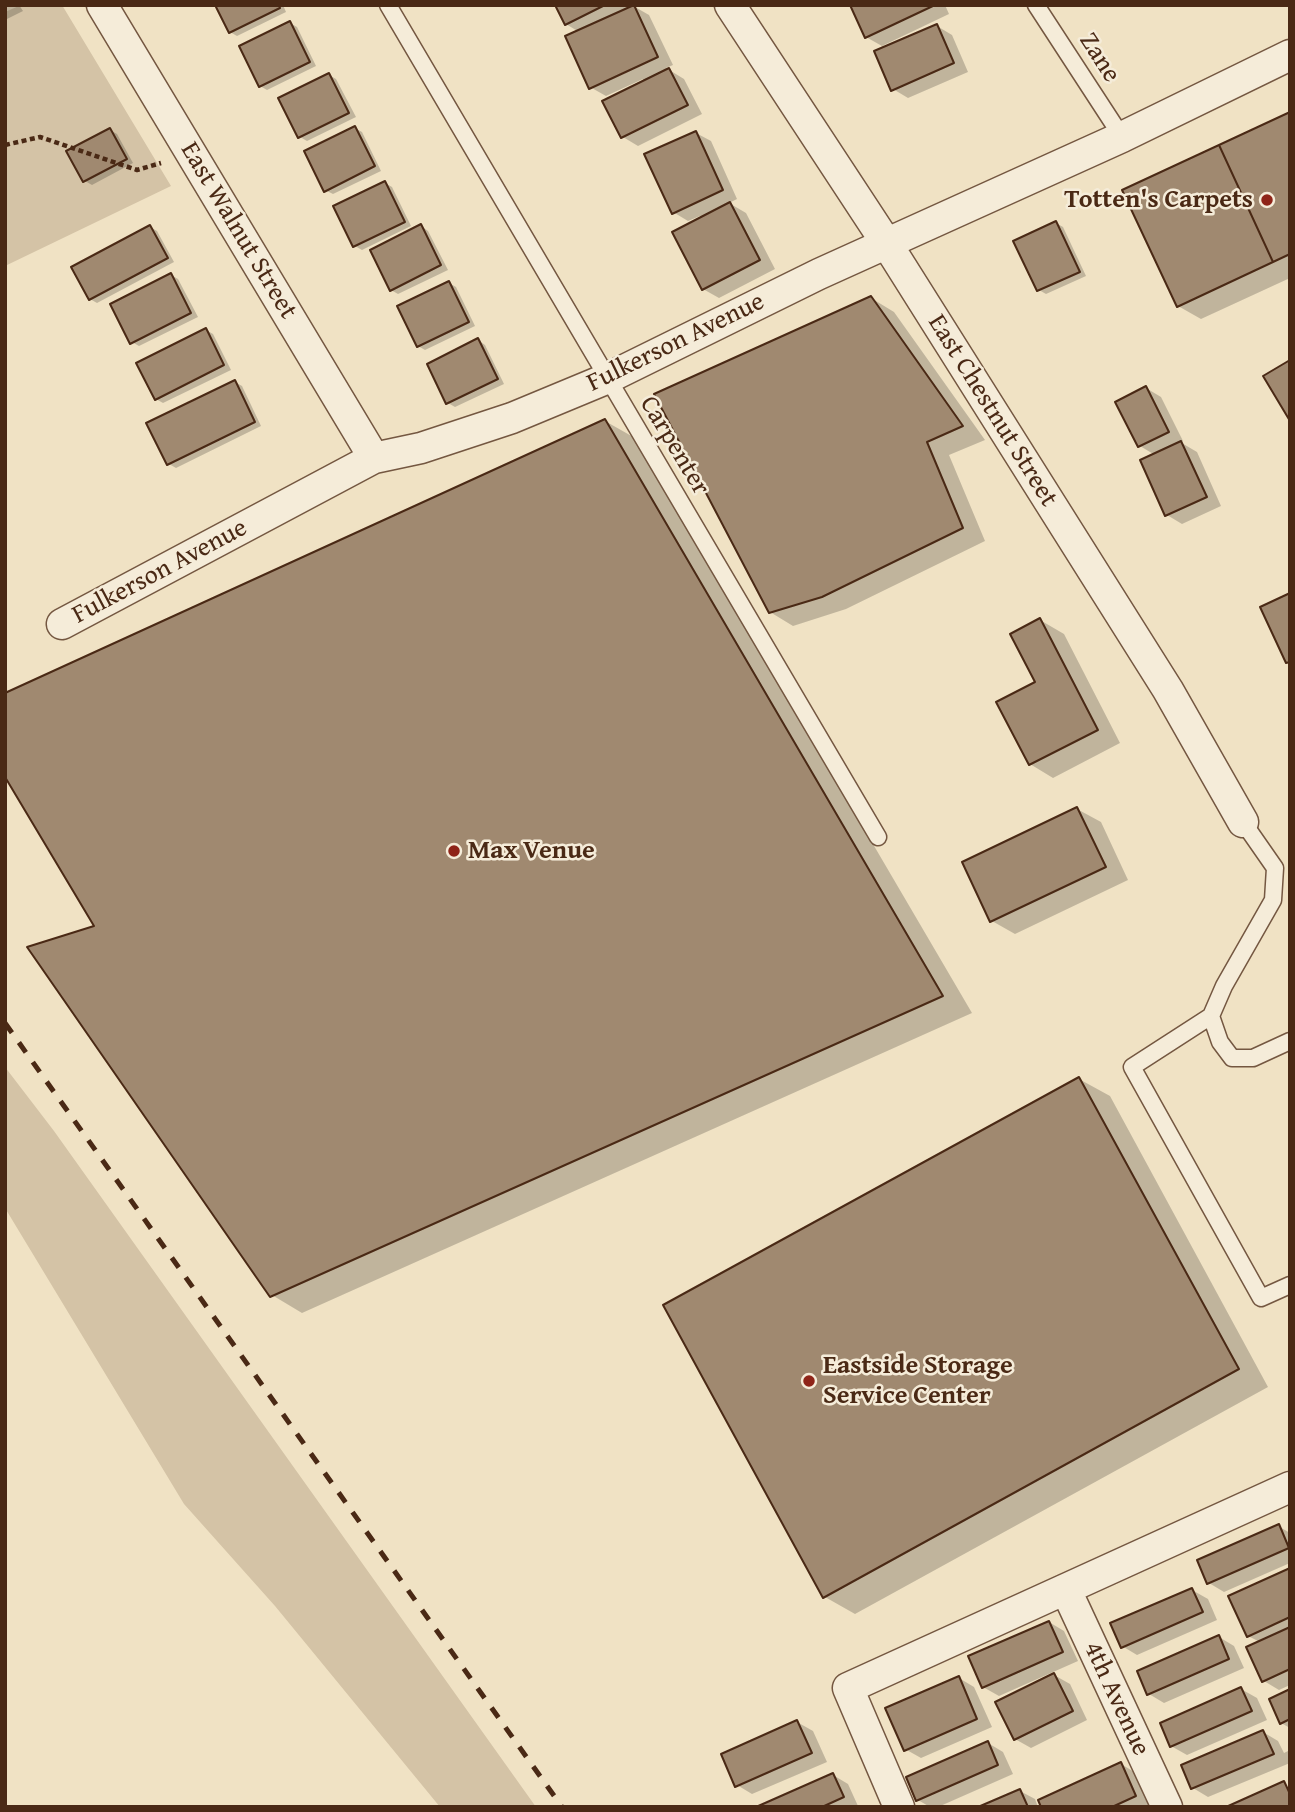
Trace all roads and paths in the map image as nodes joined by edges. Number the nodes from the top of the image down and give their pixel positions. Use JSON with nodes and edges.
{"nodes":[{"id":1,"x":102,"y":5,"type":"edge"},
{"id":2,"x":388,"y":5,"type":"edge"},
{"id":3,"x":730,"y":5,"type":"edge"},
{"id":4,"x":1035,"y":5,"type":"edge"},
{"id":5,"x":1290,"y":55,"type":"edge"},
{"id":6,"x":1122,"y":138,"type":"junction"},
{"id":7,"x":5,"y":145,"type":"edge"},
{"id":8,"x":165,"y":162,"type":"dead end"},
{"id":9,"x":887,"y":244,"type":"junction"},
{"id":10,"x":606,"y":379,"type":"junction"},
{"id":11,"x":374,"y":458,"type":"junction"},
{"id":12,"x":62,"y":624,"type":"dead end"},
{"id":13,"x":1243,"y":822,"type":"joint"},
{"id":14,"x":878,"y":837,"type":"dead end"},
{"id":15,"x":1212,"y":1016,"type":"junction"},
{"id":16,"x":1290,"y":1041,"type":"edge"},
{"id":17,"x":1290,"y":1285,"type":"edge"},
{"id":18,"x":1290,"y":1487,"type":"edge"},
{"id":19,"x":1066,"y":1590,"type":"junction"},
{"id":20,"x":900,"y":1807,"type":"edge"},
{"id":21,"x":1167,"y":1807,"type":"edge"}],
"edges":[{"from":1,"to":11,"type":"street","name":"East Walnut Street"},
{"from":2,"to":10,"type":"lane","name":"Carpenter"},
{"from":3,"to":9,"type":"street","name":"East Chestnut Street"},
{"from":4,"to":6,"type":"lane","name":"Zane"},
{"from":5,"to":6,"type":"street","name":"Fulkerson Avenue"},
{"from":6,"to":9,"type":"street","name":"Fulkerson Avenue"},
{"from":7,"to":8,"type":"path"},
{"from":9,"to":10,"type":"street","name":"Fulkerson Avenue"},
{"from":9,"to":13,"type":"street","name":"East Chestnut Street"},
{"from":10,"to":11,"type":"street","name":"Fulkerson Avenue"},
{"from":10,"to":14,"type":"lane","name":"Carpenter"},
{"from":11,"to":12,"type":"street","name":"Fulkerson Avenue"},
{"from":13,"to":15,"type":"lane"},
{"from":15,"to":16,"type":"lane"},
{"from":15,"to":17,"type":"lane"},
{"from":18,"to":19,"type":"street"},
{"from":19,"to":20,"type":"street"},
{"from":19,"to":21,"type":"street","name":"4th Avenue"}]}
